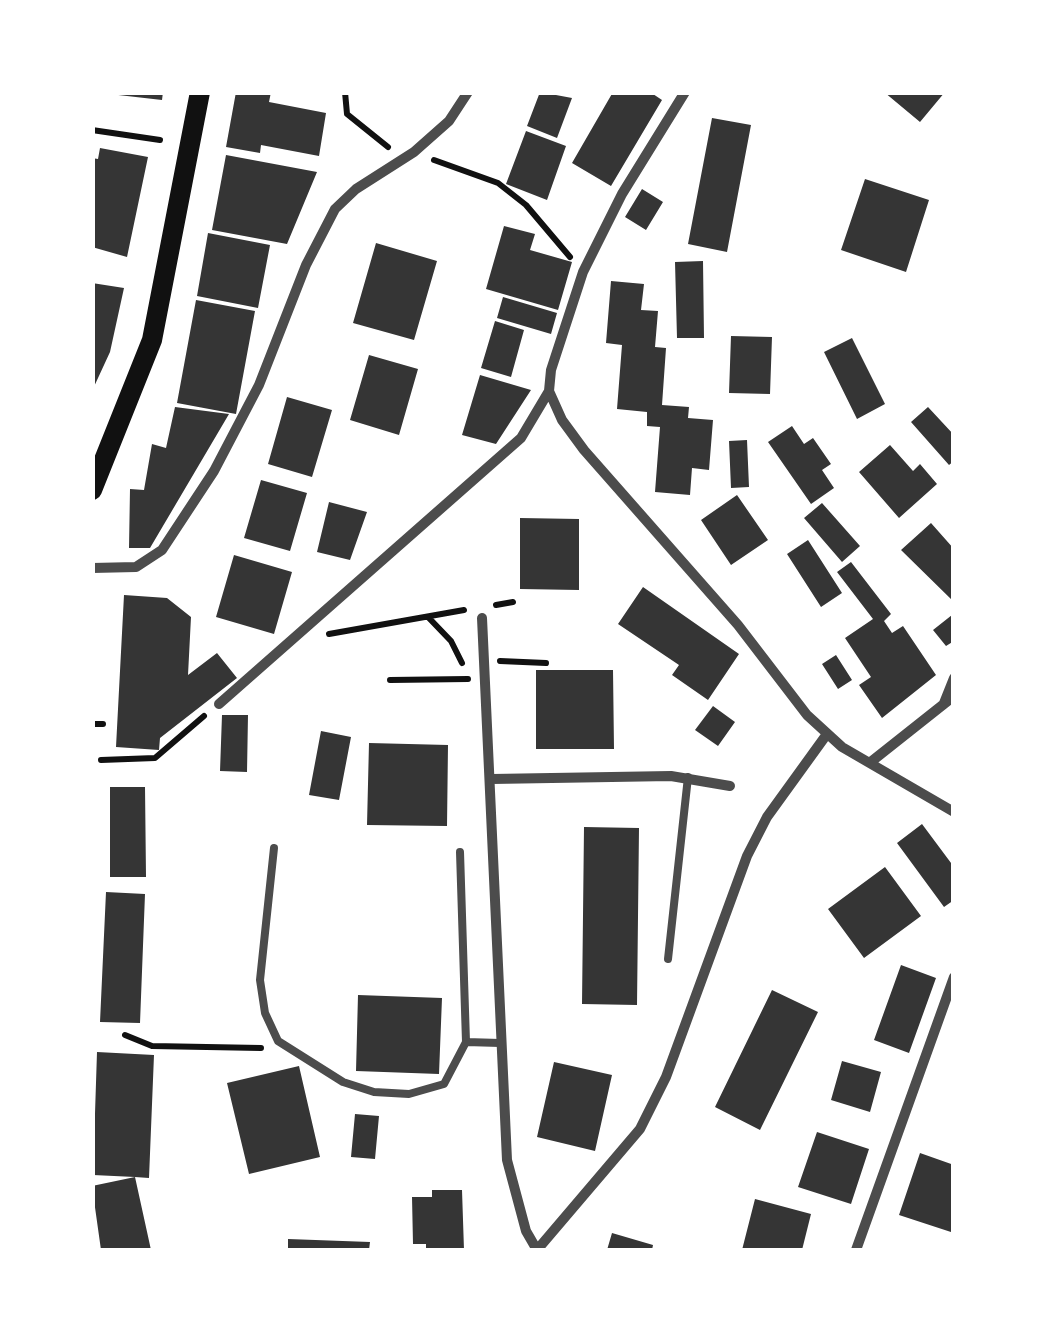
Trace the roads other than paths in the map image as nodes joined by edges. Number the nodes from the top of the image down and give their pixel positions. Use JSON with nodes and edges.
{"nodes":[{"id":1,"x":200,"y":92,"type":"edge"},
{"id":2,"x":468,"y":92,"type":"edge"},
{"id":3,"x":685,"y":92,"type":"edge"},
{"id":4,"x":549,"y":391,"type":"junction"},
{"id":5,"x":92,"y":490,"type":"edge"},
{"id":6,"x":92,"y":568,"type":"edge"},
{"id":7,"x":481,"y":612,"type":"road end"},
{"id":8,"x":954,"y":678,"type":"edge"},
{"id":9,"x":948,"y":700,"type":"edge"},
{"id":10,"x":219,"y":704,"type":"road end"},
{"id":11,"x":828,"y":734,"type":"junction"},
{"id":12,"x":872,"y":761,"type":"junction"},
{"id":13,"x":688,"y":776,"type":"junction"},
{"id":14,"x":492,"y":779,"type":"junction"},
{"id":15,"x":730,"y":786,"type":"dead end"},
{"id":16,"x":954,"y":812,"type":"edge"},
{"id":17,"x":274,"y":848,"type":"dead end"},
{"id":18,"x":460,"y":852,"type":"dead end"},
{"id":19,"x":668,"y":959,"type":"dead end"},
{"id":20,"x":954,"y":977,"type":"edge"},
{"id":21,"x":466,"y":1042,"type":"junction"},
{"id":22,"x":500,"y":1043,"type":"junction"},
{"id":23,"x":537,"y":1250,"type":"edge"},
{"id":24,"x":856,"y":1250,"type":"edge"}],
"edges":[{"from":1,"to":5,"type":"main road"},
{"from":2,"to":6,"type":"street"},
{"from":3,"to":4,"type":"street"},
{"from":4,"to":10,"type":"street"},
{"from":4,"to":11,"type":"street"},
{"from":7,"to":14,"type":"street"},
{"from":8,"to":9,"type":"street"},
{"from":9,"to":12,"type":"street"},
{"from":11,"to":12,"type":"street"},
{"from":11,"to":23,"type":"street"},
{"from":12,"to":16,"type":"street"},
{"from":13,"to":14,"type":"street"},
{"from":13,"to":15,"type":"street"},
{"from":13,"to":19,"type":"lane"},
{"from":14,"to":22,"type":"street"},
{"from":17,"to":21,"type":"lane"},
{"from":18,"to":21,"type":"lane"},
{"from":20,"to":24,"type":"street"},
{"from":21,"to":22,"type":"lane"},
{"from":22,"to":23,"type":"street"}]}
